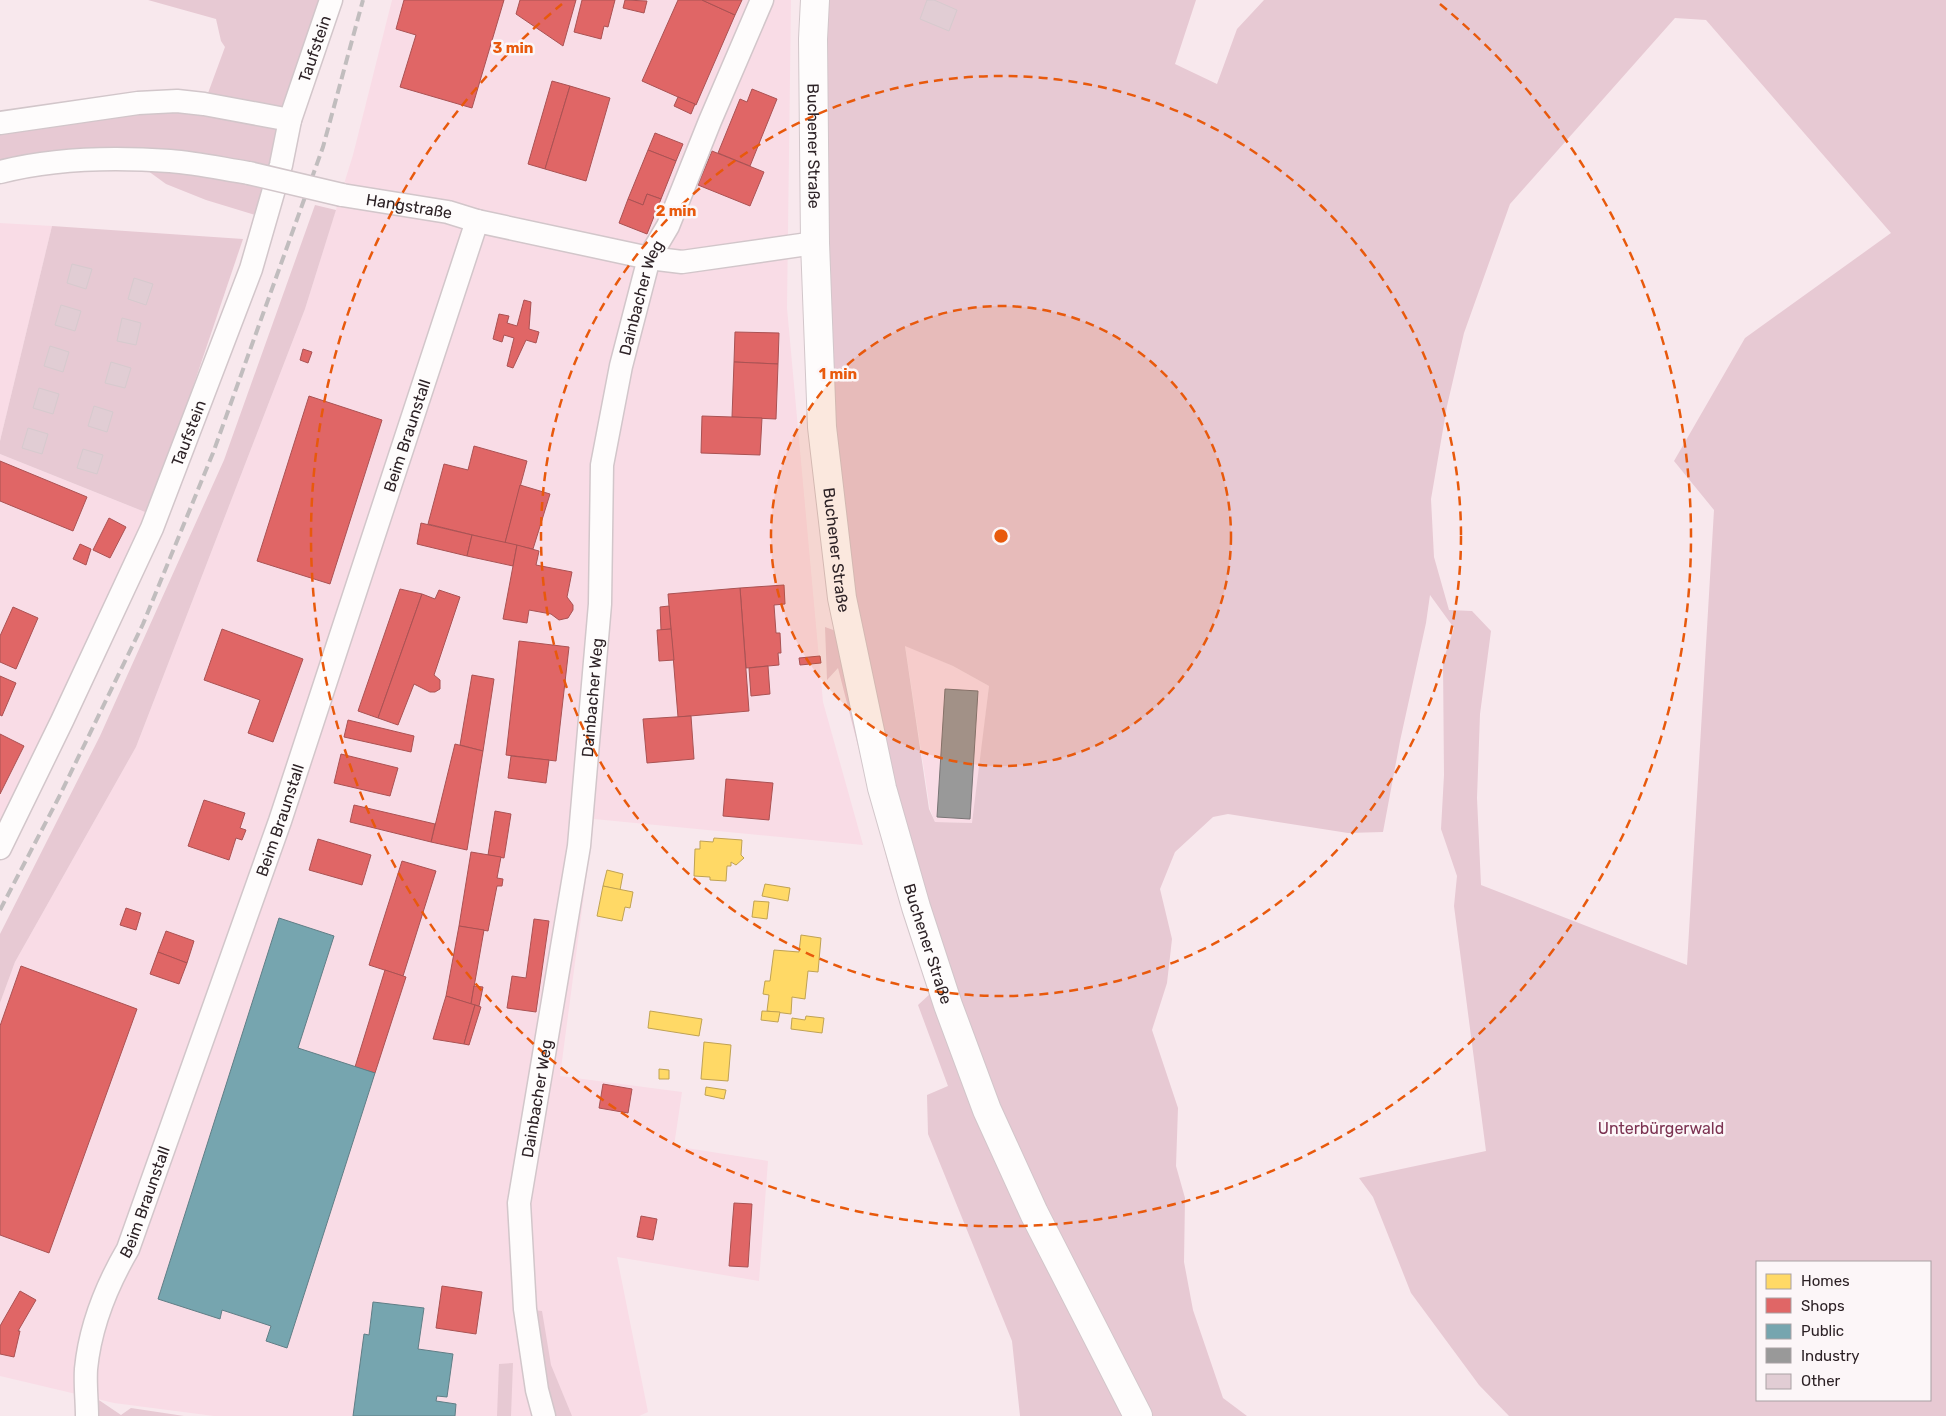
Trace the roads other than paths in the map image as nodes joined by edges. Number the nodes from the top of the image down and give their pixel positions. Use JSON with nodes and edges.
{"nodes":[{"id":1,"x":331,"y":0,"type":"edge"},
{"id":2,"x":762,"y":0,"type":"edge"},
{"id":3,"x":815,"y":0,"type":"edge"},
{"id":4,"x":290,"y":120,"type":"junction"},
{"id":5,"x":0,"y":123,"type":"edge"},
{"id":6,"x":0,"y":172,"type":"edge"},
{"id":7,"x":477,"y":221,"type":"junction"},
{"id":8,"x":815,"y":243,"type":"junction"},
{"id":9,"x":650,"y":258,"type":"junction"},
{"id":10,"x":0,"y":848,"type":"edge"},
{"id":11,"x":87,"y":1416,"type":"edge"},
{"id":12,"x":544,"y":1416,"type":"edge"},
{"id":13,"x":1138,"y":1416,"type":"edge"}],
"edges":[{"from":1,"to":4,"type":"street","name":"Taufstein"},
{"from":2,"to":9,"type":"street","name":"Dainbacher Weg"},
{"from":3,"to":8,"type":"main road","name":"Buchener Straße"},
{"from":4,"to":5,"type":"street"},
{"from":4,"to":10,"type":"street","name":"Taufstein"},
{"from":6,"to":7,"type":"street","name":"Hangstraße","bridge":true},
{"from":7,"to":9,"type":"street","name":"Hangstraße"},
{"from":7,"to":11,"type":"street","name":"Beim Braunstall"},
{"from":8,"to":9,"type":"street","name":"Hangstraße"},
{"from":8,"to":13,"type":"main road","name":"Buchener Straße"},
{"from":9,"to":12,"type":"street","name":"Dainbacher Weg"}]}
